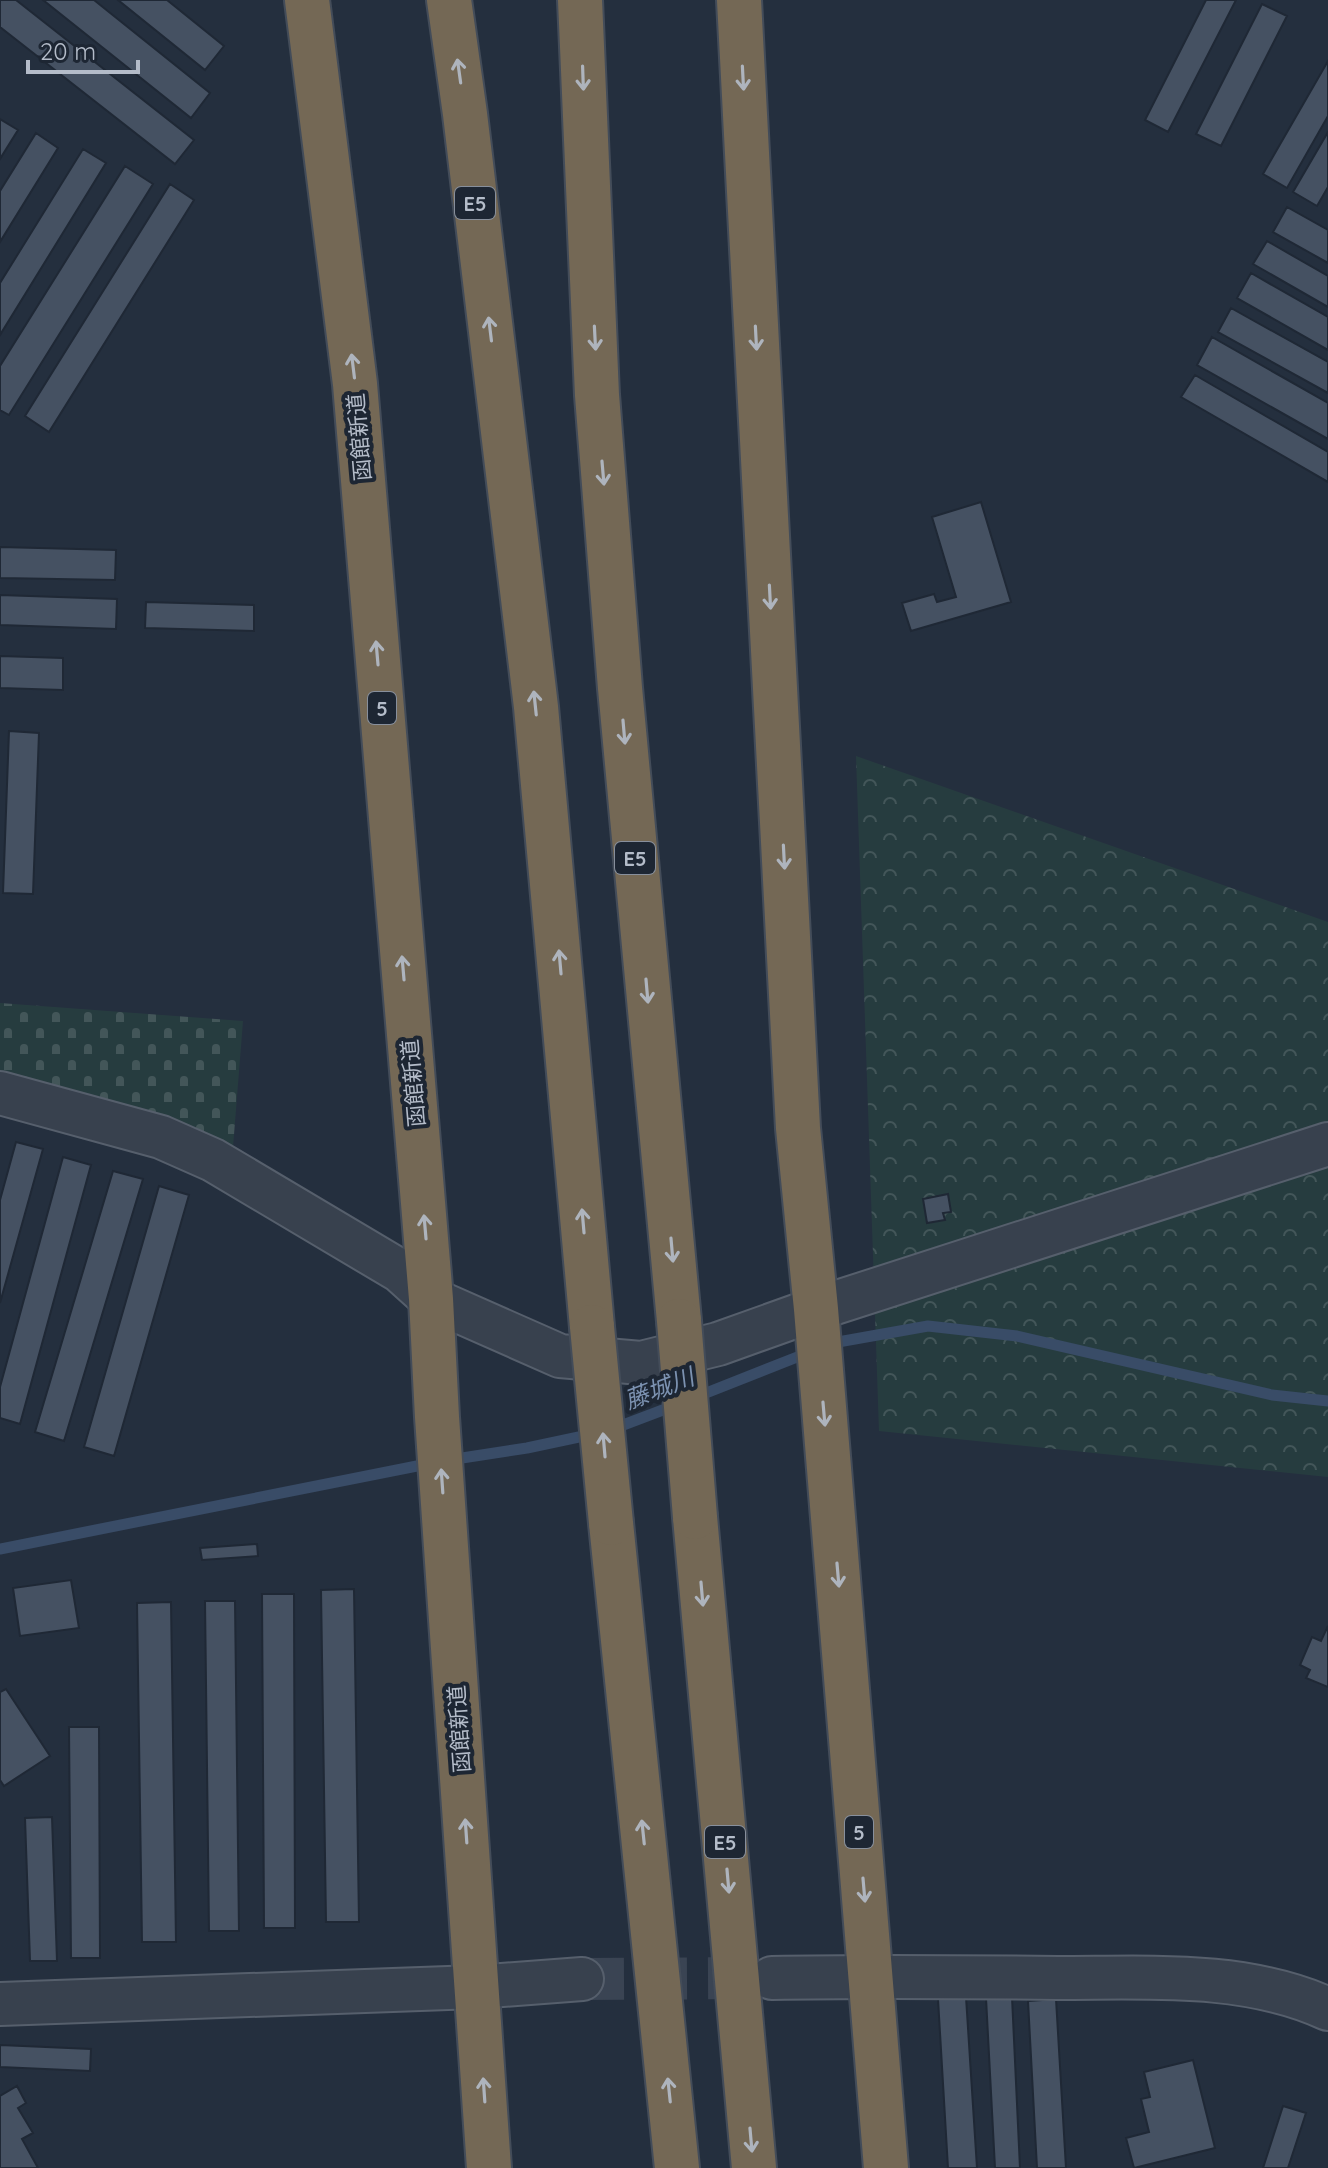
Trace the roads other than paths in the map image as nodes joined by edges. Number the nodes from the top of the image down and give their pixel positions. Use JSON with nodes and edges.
{"nodes":[{"id":1,"x":307,"y":0,"type":"edge"},
{"id":2,"x":449,"y":0,"type":"edge"},
{"id":3,"x":580,"y":0,"type":"edge"},
{"id":4,"x":739,"y":0,"type":"edge"},
{"id":5,"x":0,"y":1093,"type":"edge"},
{"id":6,"x":1328,"y":1144,"type":"edge"},
{"id":7,"x":431,"y":1299,"type":"junction"},
{"id":8,"x":817,"y":1323,"type":"junction"},
{"id":9,"x":871,"y":1976,"type":"junction"},
{"id":10,"x":772,"y":1978,"type":"tunnel mouth"},
{"id":11,"x":582,"y":1979,"type":"tunnel mouth"},
{"id":12,"x":476,"y":1987,"type":"junction"},
{"id":13,"x":0,"y":2004,"type":"edge"},
{"id":14,"x":1328,"y":2009,"type":"edge"},
{"id":15,"x":489,"y":2168,"type":"edge"},
{"id":16,"x":677,"y":2168,"type":"edge"},
{"id":17,"x":754,"y":2168,"type":"edge"},
{"id":18,"x":886,"y":2168,"type":"edge"}],
"edges":[{"from":7,"to":1,"type":"highway","name":"函館新道","number":"5","one_way":true},
{"from":16,"to":2,"type":"highway","number":"E5","one_way":true,"bridge":true},
{"from":3,"to":17,"type":"highway","number":"E5","one_way":true,"bridge":true},
{"from":4,"to":8,"type":"highway","number":"5","one_way":true},
{"from":5,"to":7,"type":"street"},
{"from":6,"to":8,"type":"street"},
{"from":7,"to":8,"type":"street"},
{"from":12,"to":7,"type":"highway","name":"函館新道","number":"5","one_way":true},
{"from":8,"to":9,"type":"highway","number":"5","one_way":true},
{"from":9,"to":10,"type":"street"},
{"from":9,"to":14,"type":"street"},
{"from":9,"to":18,"type":"highway","number":"5"},
{"from":11,"to":12,"type":"street"},
{"from":12,"to":13,"type":"street"},
{"from":15,"to":12,"type":"highway","name":"函館新道","number":"5","one_way":true}]}
